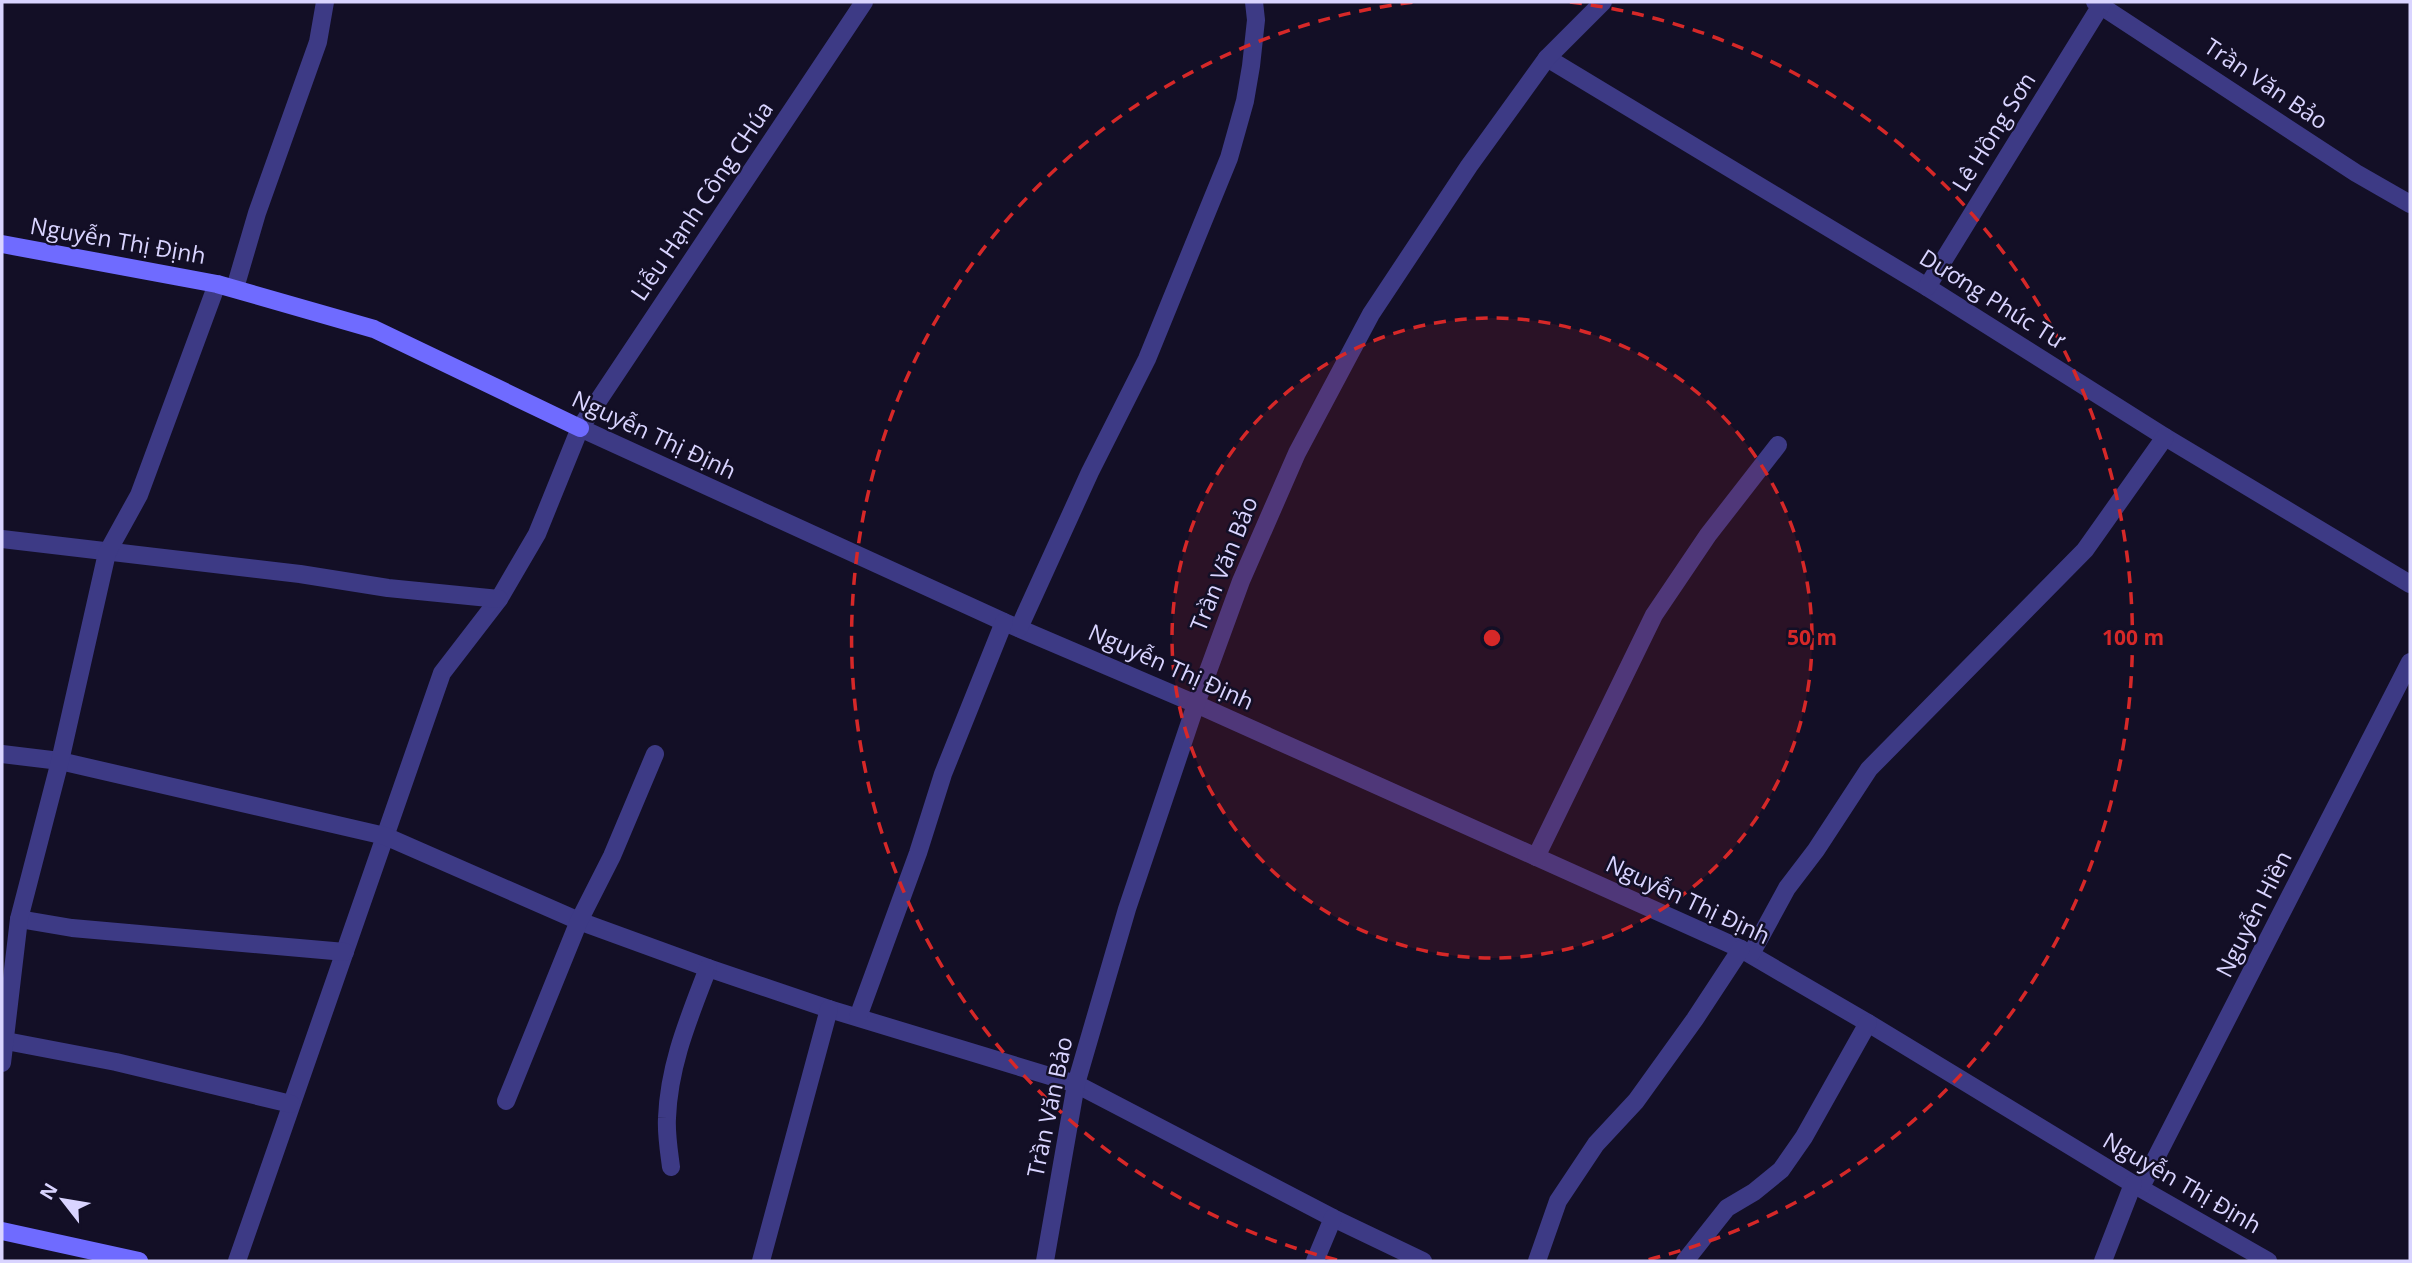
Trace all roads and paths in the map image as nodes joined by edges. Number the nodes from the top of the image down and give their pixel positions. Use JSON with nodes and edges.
{"nodes":[{"id":1,"x":325,"y":2,"type":"edge"},
{"id":2,"x":864,"y":2,"type":"edge"},
{"id":3,"x":1254,"y":2,"type":"edge"},
{"id":4,"x":1602,"y":2,"type":"edge"},
{"id":5,"x":2100,"y":3,"type":"edge"},
{"id":6,"x":1546,"y":58,"type":"junction"},
{"id":7,"x":2410,"y":204,"type":"edge"},
{"id":8,"x":2,"y":244,"type":"edge"},
{"id":9,"x":217,"y":284,"type":"junction"},
{"id":10,"x":1927,"y":287,"type":"junction"},
{"id":11,"x":235,"y":288,"type":"junction"},
{"id":12,"x":580,"y":428,"type":"junction"},
{"id":13,"x":2165,"y":437,"type":"junction"},
{"id":14,"x":1778,"y":445,"type":"dead end"},
{"id":15,"x":2,"y":539,"type":"edge"},
{"id":16,"x":107,"y":553,"type":"junction"},
{"id":17,"x":2410,"y":584,"type":"edge"},
{"id":18,"x":499,"y":599,"type":"junction"},
{"id":19,"x":1012,"y":625,"type":"junction"},
{"id":20,"x":2410,"y":662,"type":"edge"},
{"id":21,"x":1196,"y":704,"type":"junction"},
{"id":22,"x":2,"y":754,"type":"edge"},
{"id":23,"x":655,"y":754,"type":"dead end"},
{"id":24,"x":60,"y":761,"type":"junction"},
{"id":25,"x":385,"y":836,"type":"junction"},
{"id":26,"x":1536,"y":857,"type":"junction"},
{"id":27,"x":19,"y":919,"type":"junction"},
{"id":28,"x":579,"y":922,"type":"junction"},
{"id":29,"x":345,"y":952,"type":"junction"},
{"id":30,"x":1746,"y":952,"type":"junction"},
{"id":31,"x":708,"y":968,"type":"junction"},
{"id":32,"x":829,"y":1009,"type":"junction"},
{"id":33,"x":858,"y":1017,"type":"junction"},
{"id":34,"x":1868,"y":1023,"type":"junction"},
{"id":35,"x":6,"y":1041,"type":"junction"},
{"id":36,"x":2,"y":1063,"type":"edge"},
{"id":37,"x":1076,"y":1084,"type":"junction"},
{"id":38,"x":506,"y":1101,"type":"dead end"},
{"id":39,"x":291,"y":1104,"type":"junction"},
{"id":40,"x":671,"y":1167,"type":"dead end"},
{"id":41,"x":2137,"y":1186,"type":"junction"},
{"id":42,"x":1334,"y":1218,"type":"junction"},
{"id":43,"x":2,"y":1231,"type":"edge"},
{"id":44,"x":139,"y":1261,"type":"edge"},
{"id":45,"x":237,"y":1261,"type":"edge"},
{"id":46,"x":761,"y":1261,"type":"edge"},
{"id":47,"x":1045,"y":1261,"type":"edge"},
{"id":48,"x":1315,"y":1261,"type":"edge"},
{"id":49,"x":1423,"y":1261,"type":"edge"},
{"id":50,"x":1537,"y":1261,"type":"edge"},
{"id":51,"x":1685,"y":1261,"type":"edge"},
{"id":52,"x":2103,"y":1261,"type":"edge"},
{"id":53,"x":2268,"y":1261,"type":"edge"}],
"edges":[{"from":1,"to":11,"type":"street"},
{"from":2,"to":12,"type":"street","name":"Liễu Hạnh Công CHúa"},
{"from":3,"to":19,"type":"street"},
{"from":4,"to":6,"type":"street","name":"Trần Văn Bảo"},
{"from":5,"to":7,"type":"street","name":"Trần Văn Bảo"},
{"from":5,"to":10,"type":"street","name":"Lê Hồng Sơn"},
{"from":6,"to":10,"type":"street","name":"Dương Phúc Tư"},
{"from":6,"to":21,"type":"street","name":"Trần Văn Bảo"},
{"from":8,"to":9,"type":"street","name":"Nguyễn Thị Định"},
{"from":9,"to":11,"type":"street","name":"Nguyễn Thị Định"},
{"from":9,"to":16,"type":"street"},
{"from":10,"to":13,"type":"street","name":"Dương Phúc Tư"},
{"from":11,"to":12,"type":"street","name":"Nguyễn Thị Định"},
{"from":12,"to":18,"type":"street","name":"Liễu Hạnh Công CHúa"},
{"from":12,"to":19,"type":"street","name":"Nguyễn Thị Định"},
{"from":13,"to":17,"type":"street","name":"Dương Phúc Tư"},
{"from":13,"to":30,"type":"street"},
{"from":14,"to":26,"type":"street"},
{"from":15,"to":16,"type":"street"},
{"from":16,"to":18,"type":"street"},
{"from":16,"to":24,"type":"street"},
{"from":18,"to":25,"type":"street","name":"Liễu Hạnh Công CHúa"},
{"from":19,"to":21,"type":"street","name":"Nguyễn Thị Định"},
{"from":19,"to":33,"type":"street"},
{"from":20,"to":41,"type":"street","name":"Nguyễn Hiền"},
{"from":21,"to":26,"type":"street","name":"Nguyễn Thị Định"},
{"from":21,"to":37,"type":"street","name":"Trần Văn Bảo"},
{"from":22,"to":24,"type":"street"},
{"from":23,"to":28,"type":"street"},
{"from":24,"to":25,"type":"street"},
{"from":24,"to":27,"type":"street"},
{"from":25,"to":28,"type":"street"},
{"from":25,"to":29,"type":"street","name":"Liễu Hạnh Công CHúa"},
{"from":26,"to":30,"type":"street","name":"Nguyễn Thị Định"},
{"from":27,"to":29,"type":"street"},
{"from":27,"to":35,"type":"street"},
{"from":28,"to":31,"type":"street"},
{"from":28,"to":38,"type":"street"},
{"from":29,"to":39,"type":"street","name":"Liễu Hạnh Công CHúa"},
{"from":30,"to":34,"type":"street","name":"Nguyễn Thị Định"},
{"from":30,"to":50,"type":"street"},
{"from":31,"to":32,"type":"street"},
{"from":31,"to":40,"type":"street"},
{"from":32,"to":33,"type":"street"},
{"from":32,"to":46,"type":"street"},
{"from":33,"to":37,"type":"street"},
{"from":34,"to":41,"type":"street","name":"Nguyễn Thị Định"},
{"from":34,"to":51,"type":"street"},
{"from":35,"to":36,"type":"street"},
{"from":35,"to":39,"type":"street"},
{"from":37,"to":42,"type":"street"},
{"from":37,"to":47,"type":"street","name":"Trần Văn Bảo"},
{"from":39,"to":45,"type":"street","name":"Liễu Hạnh Công CHúa"},
{"from":41,"to":52,"type":"street","name":"Nguyễn Hiền"},
{"from":41,"to":53,"type":"street","name":"Nguyễn Thị Định"},
{"from":42,"to":48,"type":"street"},
{"from":42,"to":49,"type":"street"},
{"from":43,"to":44,"type":"street"}]}
